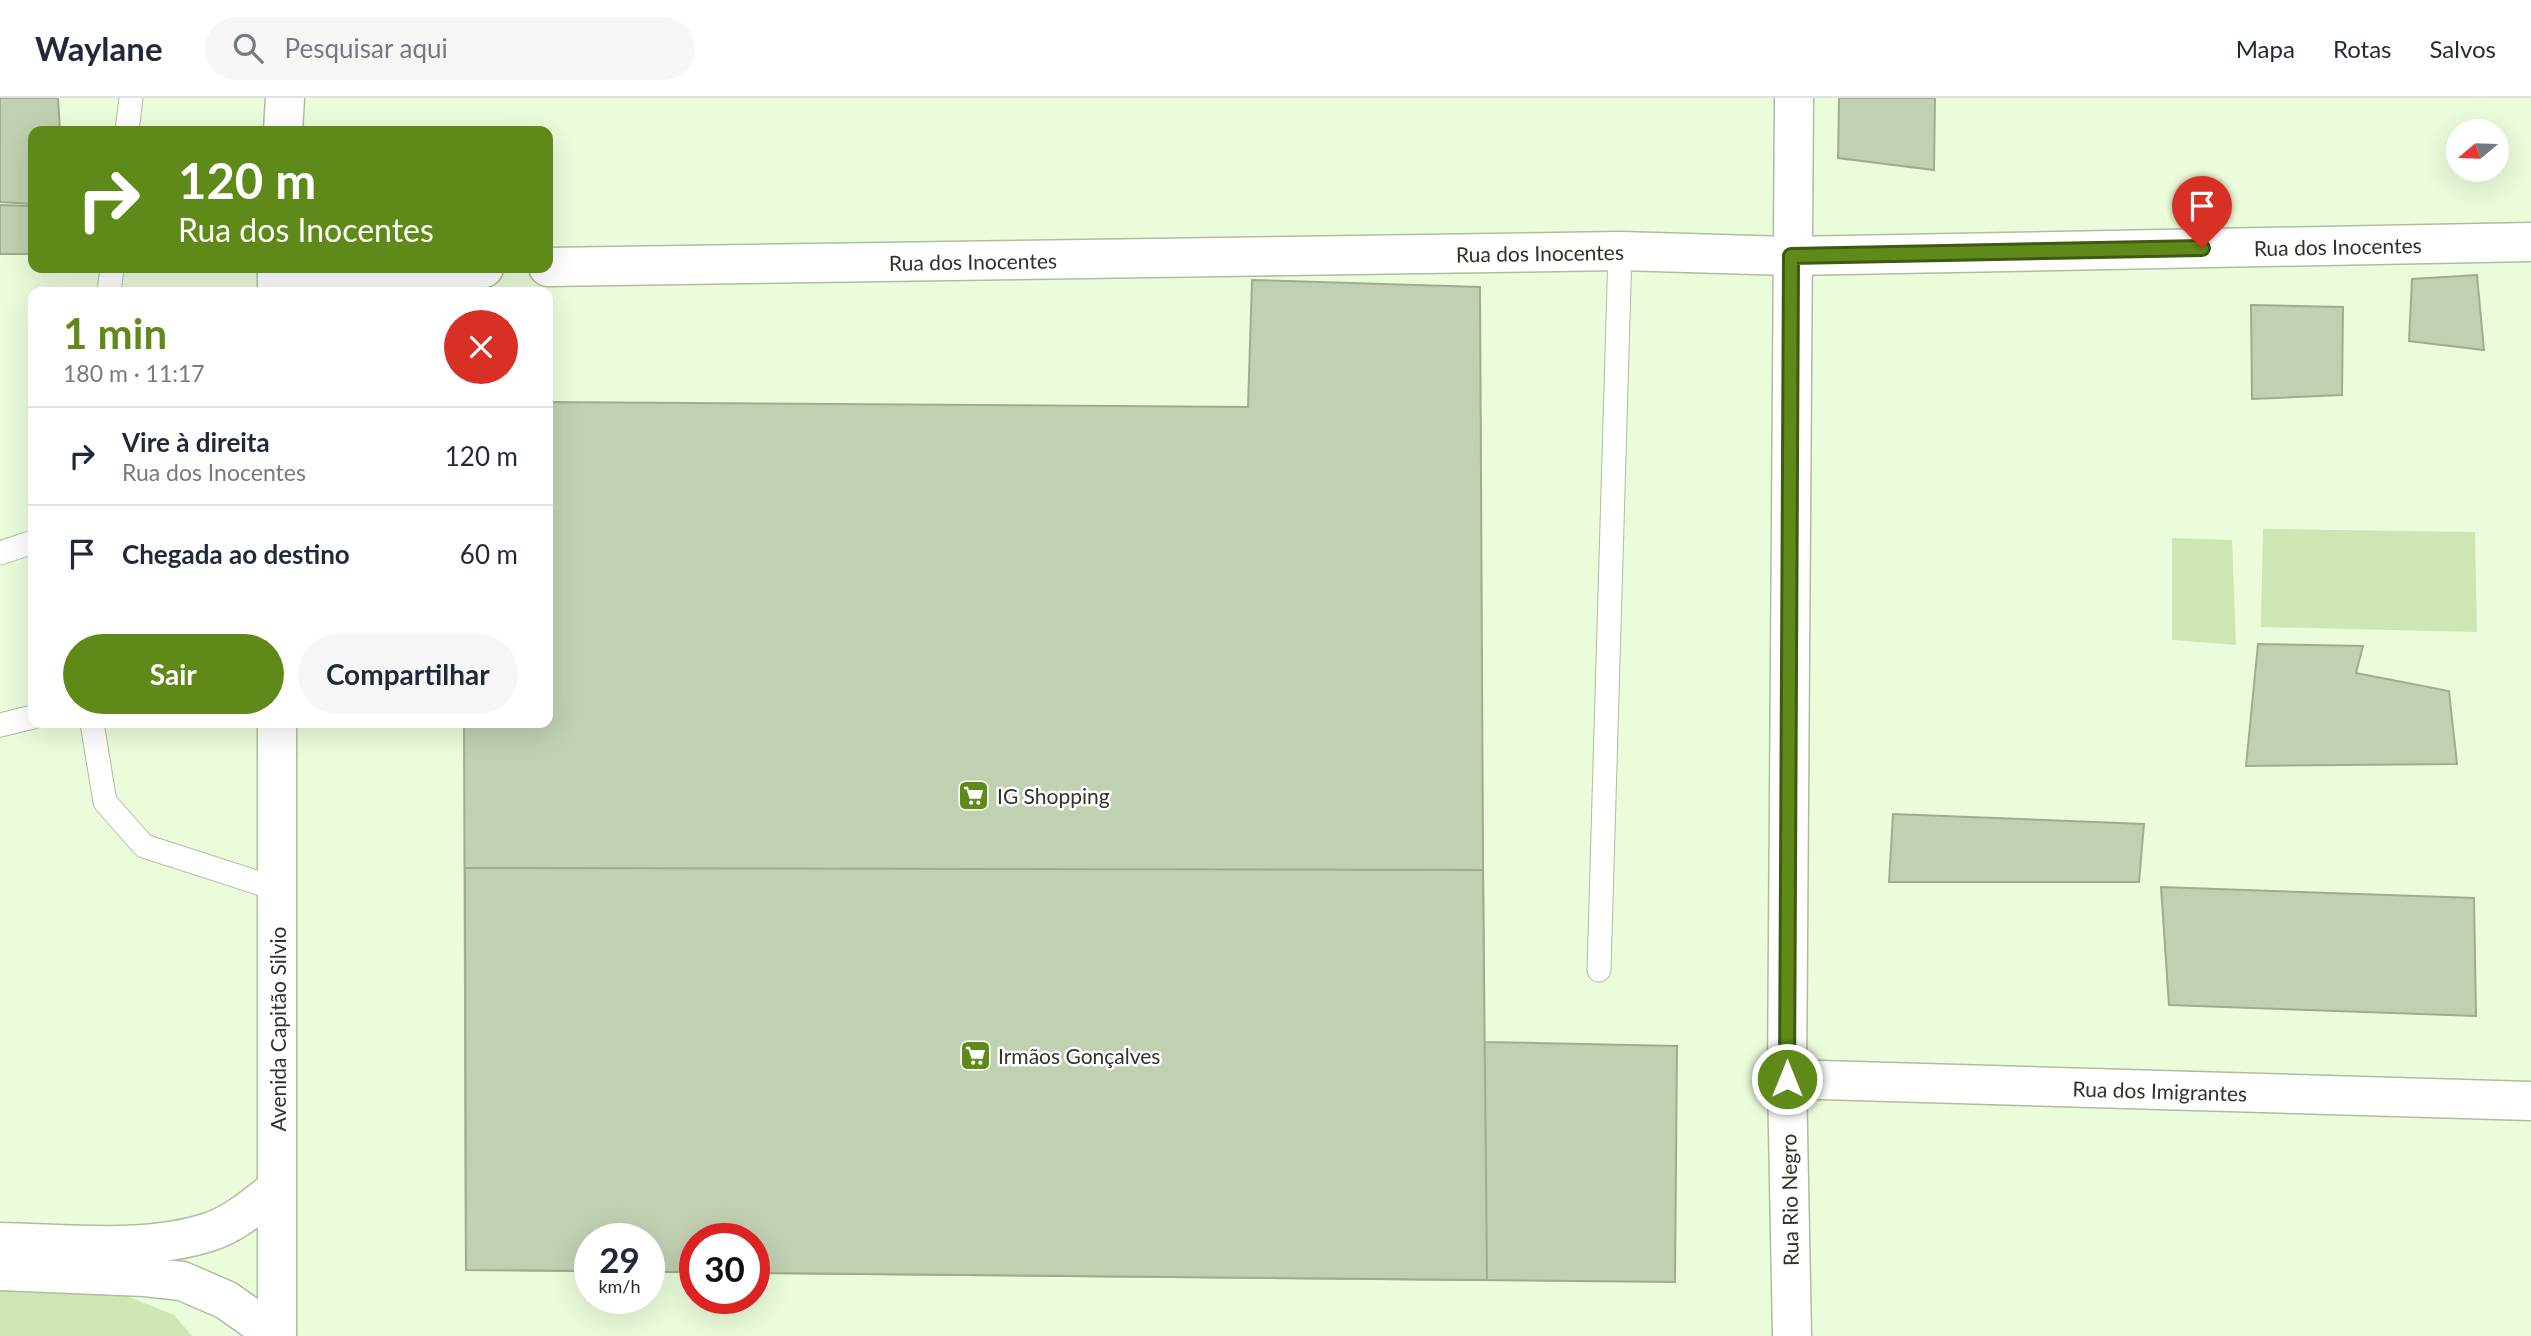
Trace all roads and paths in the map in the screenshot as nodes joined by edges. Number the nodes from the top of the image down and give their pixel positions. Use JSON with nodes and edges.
{"nodes":[{"id":1,"x":131,"y":98,"type":"edge"},
{"id":2,"x":285,"y":98,"type":"edge"},
{"id":3,"x":1794,"y":98,"type":"edge"},
{"id":4,"x":128,"y":126,"type":"edge"},
{"id":5,"x":283,"y":126,"type":"edge"},
{"id":6,"x":2531,"y":242,"type":"edge"},
{"id":7,"x":1619,"y":251,"type":"junction"},
{"id":8,"x":1791,"y":256,"type":"junction"},
{"id":9,"x":553,"y":267,"type":"edge"},
{"id":10,"x":369,"y":273,"type":"edge"},
{"id":11,"x":277,"y":277,"type":"edge"},
{"id":12,"x":28,"y":544,"type":"edge"},
{"id":13,"x":0,"y":553,"type":"edge"},
{"id":14,"x":28,"y":718,"type":"edge"},
{"id":15,"x":0,"y":725,"type":"edge"},
{"id":16,"x":93,"y":728,"type":"edge"},
{"id":17,"x":277,"y":728,"type":"edge"},
{"id":18,"x":277,"y":889,"type":"junction"},
{"id":19,"x":1599,"y":970,"type":"dead end"},
{"id":20,"x":1787,"y":1079,"type":"junction"},
{"id":21,"x":2531,"y":1101,"type":"edge"},
{"id":22,"x":276,"y":1189,"type":"junction"},
{"id":23,"x":0,"y":1242,"type":"edge"},
{"id":24,"x":0,"y":1271,"type":"edge"},
{"id":25,"x":277,"y":1336,"type":"edge"},
{"id":26,"x":1792,"y":1336,"type":"edge"}],
"edges":[{"from":1,"to":4,"type":"lane"},
{"from":2,"to":5,"type":"street"},
{"from":3,"to":8,"type":"street","name":"Rua Rio Negro"},
{"from":6,"to":8,"type":"street","name":"Rua dos Inocentes"},
{"from":7,"to":8,"type":"street","name":"Rua dos Inocentes"},
{"from":7,"to":9,"type":"street","name":"Rua dos Inocentes"},
{"from":7,"to":19,"type":"lane"},
{"from":8,"to":20,"type":"street","name":"Rua Rio Negro"},
{"from":10,"to":11,"type":"street"},
{"from":12,"to":13,"type":"lane"},
{"from":14,"to":15,"type":"lane"},
{"from":16,"to":18,"type":"lane"},
{"from":17,"to":18,"type":"street","name":"Avenida Capitão Silvio"},
{"from":18,"to":22,"type":"street","name":"Avenida Capitão Silvio"},
{"from":20,"to":21,"type":"street","name":"Rua dos Imigrantes"},
{"from":20,"to":26,"type":"street","name":"Rua Rio Negro"},
{"from":22,"to":23,"type":"street"},
{"from":22,"to":25,"type":"street","name":"Avenida Capitão Silvio"},
{"from":24,"to":25,"type":"street"}]}
